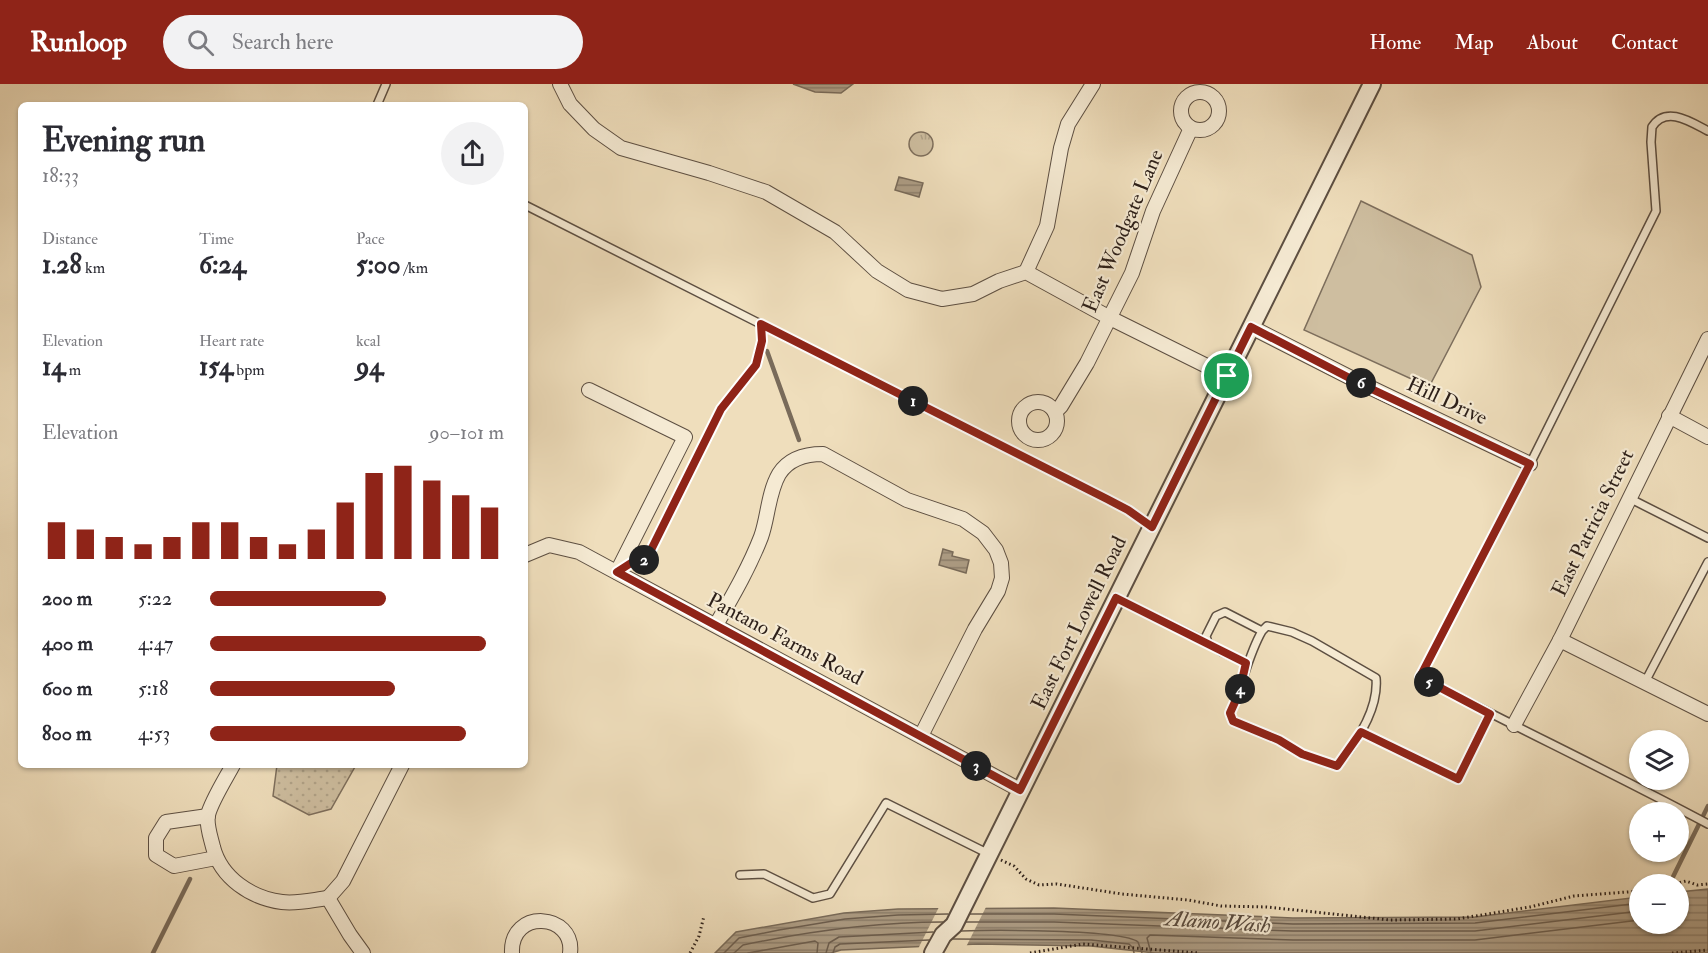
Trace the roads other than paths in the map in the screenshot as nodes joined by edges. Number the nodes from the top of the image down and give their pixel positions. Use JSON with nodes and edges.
{"nodes":[{"id":1,"x":386,"y":84,"type":"edge"},
{"id":2,"x":560,"y":84,"type":"edge"},
{"id":3,"x":1093,"y":84,"type":"edge"},
{"id":4,"x":1372,"y":84,"type":"edge"},
{"id":5,"x":378,"y":102,"type":"edge"},
{"id":6,"x":1191,"y":128,"type":"dead end"},
{"id":7,"x":1708,"y":131,"type":"edge"},
{"id":8,"x":528,"y":207,"type":"edge"},
{"id":9,"x":1026,"y":272,"type":"junction"},
{"id":10,"x":1110,"y":318,"type":"junction"},
{"id":11,"x":1251,"y":327,"type":"junction"},
{"id":12,"x":1708,"y":339,"type":"edge"},
{"id":13,"x":1227,"y":376,"type":"junction"},
{"id":14,"x":589,"y":390,"type":"dead end"},
{"id":15,"x":1055,"y":412,"type":"dead end"},
{"id":16,"x":1669,"y":416,"type":"junction"},
{"id":17,"x":1708,"y":437,"type":"edge"},
{"id":18,"x":1530,"y":464,"type":"junction"},
{"id":19,"x":1629,"y":498,"type":"junction"},
{"id":20,"x":1152,"y":527,"type":"junction"},
{"id":21,"x":1708,"y":538,"type":"edge"},
{"id":22,"x":528,"y":554,"type":"edge"},
{"id":23,"x":1708,"y":562,"type":"edge"},
{"id":24,"x":617,"y":572,"type":"junction"},
{"id":25,"x":1116,"y":598,"type":"junction"},
{"id":26,"x":716,"y":625,"type":"junction"},
{"id":27,"x":1262,"y":631,"type":"junction"},
{"id":28,"x":1560,"y":640,"type":"junction"},
{"id":29,"x":1208,"y":643,"type":"junction"},
{"id":30,"x":1246,"y":663,"type":"junction"},
{"id":31,"x":1645,"y":682,"type":"junction"},
{"id":32,"x":1490,"y":714,"type":"junction"},
{"id":33,"x":1708,"y":714,"type":"edge"},
{"id":34,"x":1514,"y":725,"type":"junction"},
{"id":35,"x":1361,"y":732,"type":"junction"},
{"id":36,"x":921,"y":736,"type":"junction"},
{"id":37,"x":232,"y":768,"type":"edge"},
{"id":38,"x":400,"y":768,"type":"edge"},
{"id":39,"x":1020,"y":790,"type":"junction"},
{"id":40,"x":208,"y":816,"type":"junction"},
{"id":41,"x":1708,"y":824,"type":"edge"},
{"id":42,"x":989,"y":854,"type":"junction"},
{"id":43,"x":216,"y":858,"type":"junction"},
{"id":44,"x":741,"y":874,"type":"dead end"},
{"id":45,"x":328,"y":898,"type":"junction"},
{"id":46,"x":954,"y":925,"type":"junction"},
{"id":47,"x":363,"y":953,"type":"edge"},
{"id":48,"x":512,"y":953,"type":"edge"},
{"id":49,"x":570,"y":953,"type":"edge"},
{"id":50,"x":933,"y":953,"type":"edge"},
{"id":51,"x":945,"y":953,"type":"edge"}],
"edges":[{"from":1,"to":5,"type":"lane"},
{"from":2,"to":9,"type":"street"},
{"from":3,"to":9,"type":"street"},
{"from":4,"to":11,"type":"street","name":"East Fort Lowell Road"},
{"from":6,"to":10,"type":"street","name":"East Woodgate Lane"},
{"from":7,"to":18,"type":"lane"},
{"from":8,"to":20,"type":"lane"},
{"from":9,"to":10,"type":"street"},
{"from":10,"to":13,"type":"street"},
{"from":10,"to":15,"type":"street","name":"East Woodgate Lane"},
{"from":11,"to":13,"type":"street","name":"East Fort Lowell Road"},
{"from":11,"to":18,"type":"street","name":"Hill Drive"},
{"from":12,"to":16,"type":"street","name":"East Patricia Street"},
{"from":13,"to":20,"type":"street","name":"East Fort Lowell Road"},
{"from":14,"to":24,"type":"street"},
{"from":16,"to":17,"type":"street"},
{"from":16,"to":19,"type":"street","name":"East Patricia Street"},
{"from":18,"to":32,"type":"lane"},
{"from":19,"to":21,"type":"lane"},
{"from":19,"to":28,"type":"street","name":"East Patricia Street"},
{"from":20,"to":25,"type":"street","name":"East Fort Lowell Road"},
{"from":22,"to":24,"type":"street","name":"Pantano Farms Road"},
{"from":23,"to":31,"type":"lane"},
{"from":24,"to":26,"type":"street","name":"Pantano Farms Road"},
{"from":25,"to":29,"type":"lane"},
{"from":25,"to":39,"type":"street","name":"East Fort Lowell Road"},
{"from":26,"to":36,"type":"street","name":"Pantano Farms Road"},
{"from":26,"to":36,"type":"street"},
{"from":27,"to":29,"type":"lane"},
{"from":27,"to":30,"type":"lane"},
{"from":27,"to":35,"type":"lane"},
{"from":28,"to":31,"type":"street"},
{"from":28,"to":34,"type":"street","name":"East Patricia Street"},
{"from":29,"to":30,"type":"lane"},
{"from":30,"to":35,"type":"lane"},
{"from":31,"to":33,"type":"street"},
{"from":32,"to":34,"type":"lane"},
{"from":32,"to":35,"type":"lane"},
{"from":34,"to":41,"type":"lane"},
{"from":36,"to":39,"type":"street","name":"Pantano Farms Road"},
{"from":37,"to":40,"type":"street"},
{"from":38,"to":45,"type":"street"},
{"from":39,"to":42,"type":"street","name":"East Fort Lowell Road"},
{"from":40,"to":43,"type":"street"},
{"from":40,"to":43,"type":"street"},
{"from":42,"to":44,"type":"lane"},
{"from":42,"to":46,"type":"street","name":"East Fort Lowell Road"},
{"from":43,"to":45,"type":"street"},
{"from":45,"to":47,"type":"street"},
{"from":46,"to":50,"type":"street","name":"East Fort Lowell Road"},
{"from":46,"to":51,"type":"street","name":"East Fort Lowell Road"},
{"from":48,"to":49,"type":"street"}]}
